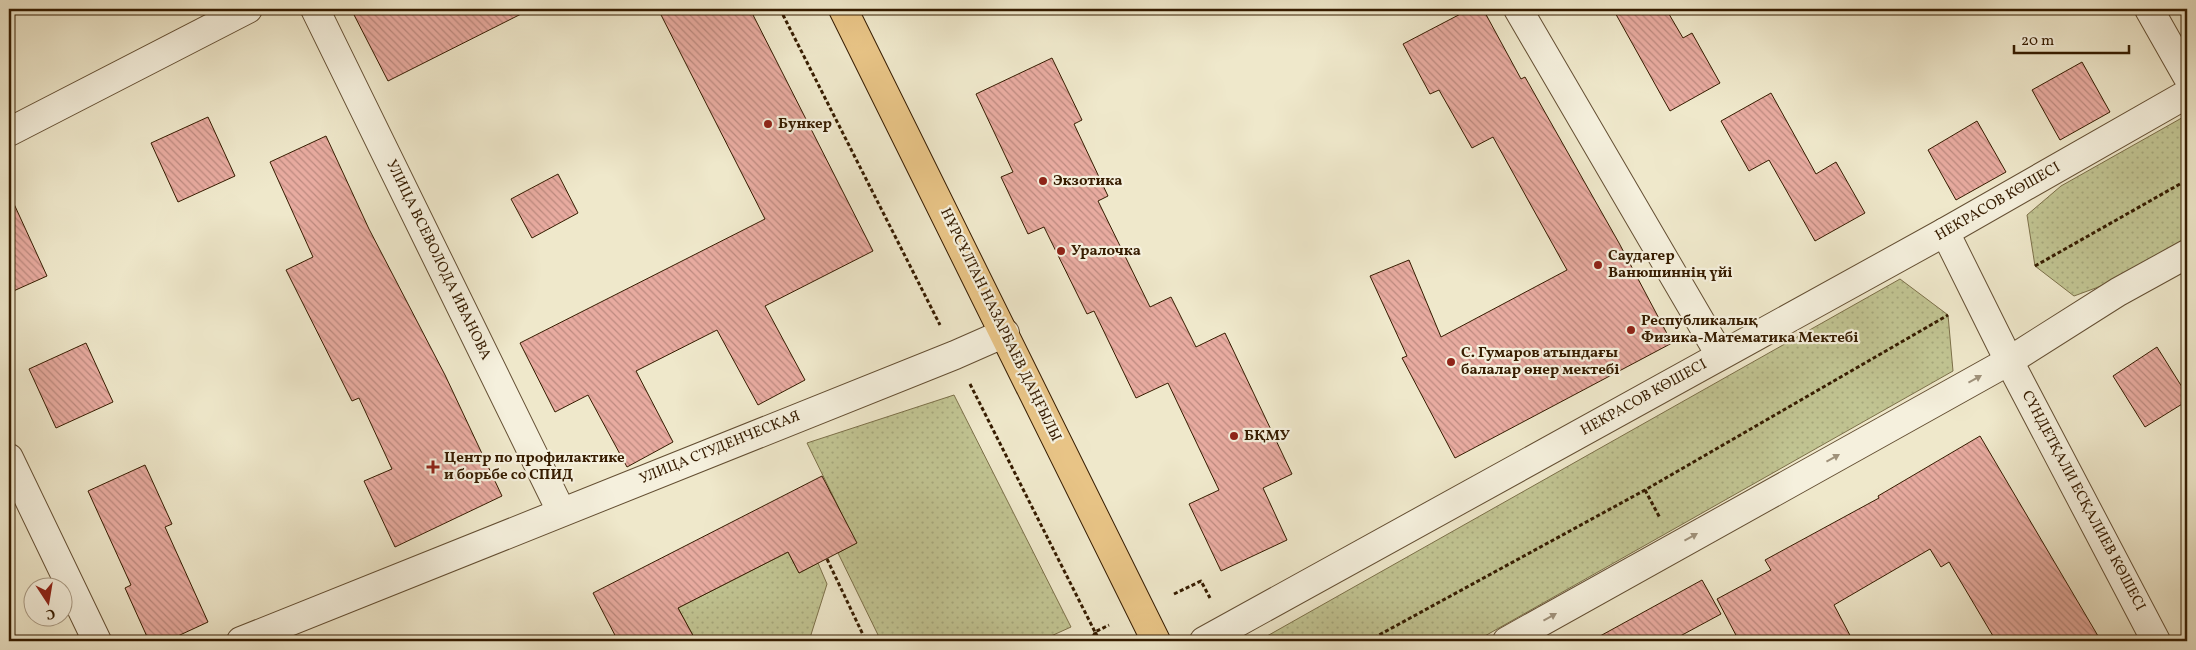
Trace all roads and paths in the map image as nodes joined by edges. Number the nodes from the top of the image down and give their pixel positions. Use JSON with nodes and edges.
{"nodes":[{"id":1,"x":248,"y":9,"type":"edge"},
{"id":2,"x":315,"y":9,"type":"edge"},
{"id":3,"x":843,"y":9,"type":"edge"},
{"id":4,"x":1518,"y":9,"type":"edge"},
{"id":5,"x":2149,"y":9,"type":"edge"},
{"id":6,"x":2187,"y":76,"type":"edge"},
{"id":7,"x":2187,"y":94,"type":"edge"},
{"id":8,"x":9,"y":132,"type":"edge"},
{"id":9,"x":2187,"y":180,"type":"edge"},
{"id":10,"x":1945,"y":232,"type":"junction"},
{"id":11,"x":2187,"y":254,"type":"edge"},
{"id":12,"x":2035,"y":266,"type":"dead end"},
{"id":13,"x":1948,"y":315,"type":"dead end"},
{"id":14,"x":1005,"y":333,"type":"junction"},
{"id":15,"x":1720,"y":355,"type":"junction"},
{"id":16,"x":2009,"y":361,"type":"junction"},
{"id":17,"x":9,"y":458,"type":"edge"},
{"id":18,"x":561,"y":511,"type":"junction"},
{"id":19,"x":827,"y":559,"type":"dead end"},
{"id":20,"x":1174,"y":594,"type":"dead end"},
{"id":21,"x":1215,"y":635,"type":"edge"},
{"id":22,"x":98,"y":641,"type":"edge"},
{"id":23,"x":241,"y":641,"type":"edge"},
{"id":24,"x":866,"y":641,"type":"edge"},
{"id":25,"x":1090,"y":641,"type":"edge"},
{"id":26,"x":1100,"y":641,"type":"edge"},
{"id":27,"x":1156,"y":641,"type":"edge"},
{"id":28,"x":1368,"y":641,"type":"edge"},
{"id":29,"x":1507,"y":641,"type":"edge"},
{"id":30,"x":2156,"y":641,"type":"edge"}],
"edges":[{"from":1,"to":8,"type":"street"},
{"from":2,"to":18,"type":"street","name":"УЛИЦА ВСЕВОЛОДА ИВАНОВА"},
{"from":3,"to":14,"type":"main road","name":"НҰРСҰЛТАН НАЗАРБАЕВ ДАҢҒЫЛЫ"},
{"from":4,"to":15,"type":"street"},
{"from":5,"to":6,"type":"street"},
{"from":7,"to":10,"type":"street","name":"НЕКРАСОВ КӨШЕСІ"},
{"from":9,"to":12,"type":"path"},
{"from":10,"to":15,"type":"street","name":"НЕКРАСОВ КӨШЕСІ"},
{"from":10,"to":16,"type":"street","name":"СҮНДЕТҚАЛИ ЕСҚАЛИЕВ КӨШЕСІ"},
{"from":11,"to":16,"type":"street"},
{"from":13,"to":28,"type":"path"},
{"from":14,"to":18,"type":"street","name":"УЛИЦА СТУДЕНЧЕСКАЯ"},
{"from":14,"to":27,"type":"main road","name":"НҰРСҰЛТАН НАЗАРБАЕВ ДАҢҒЫЛЫ"},
{"from":15,"to":21,"type":"street","name":"НЕКРАСОВ КӨШЕСІ"},
{"from":29,"to":16,"type":"street","one_way":true},
{"from":16,"to":30,"type":"street","name":"СҮНДЕТҚАЛИ ЕСҚАЛИЕВ КӨШЕСІ"},
{"from":17,"to":22,"type":"street"},
{"from":18,"to":23,"type":"street","name":"УЛИЦА СТУДЕНЧЕСКАЯ"},
{"from":19,"to":24,"type":"path"},
{"from":20,"to":21,"type":"path"},
{"from":25,"to":26,"type":"path"}]}
